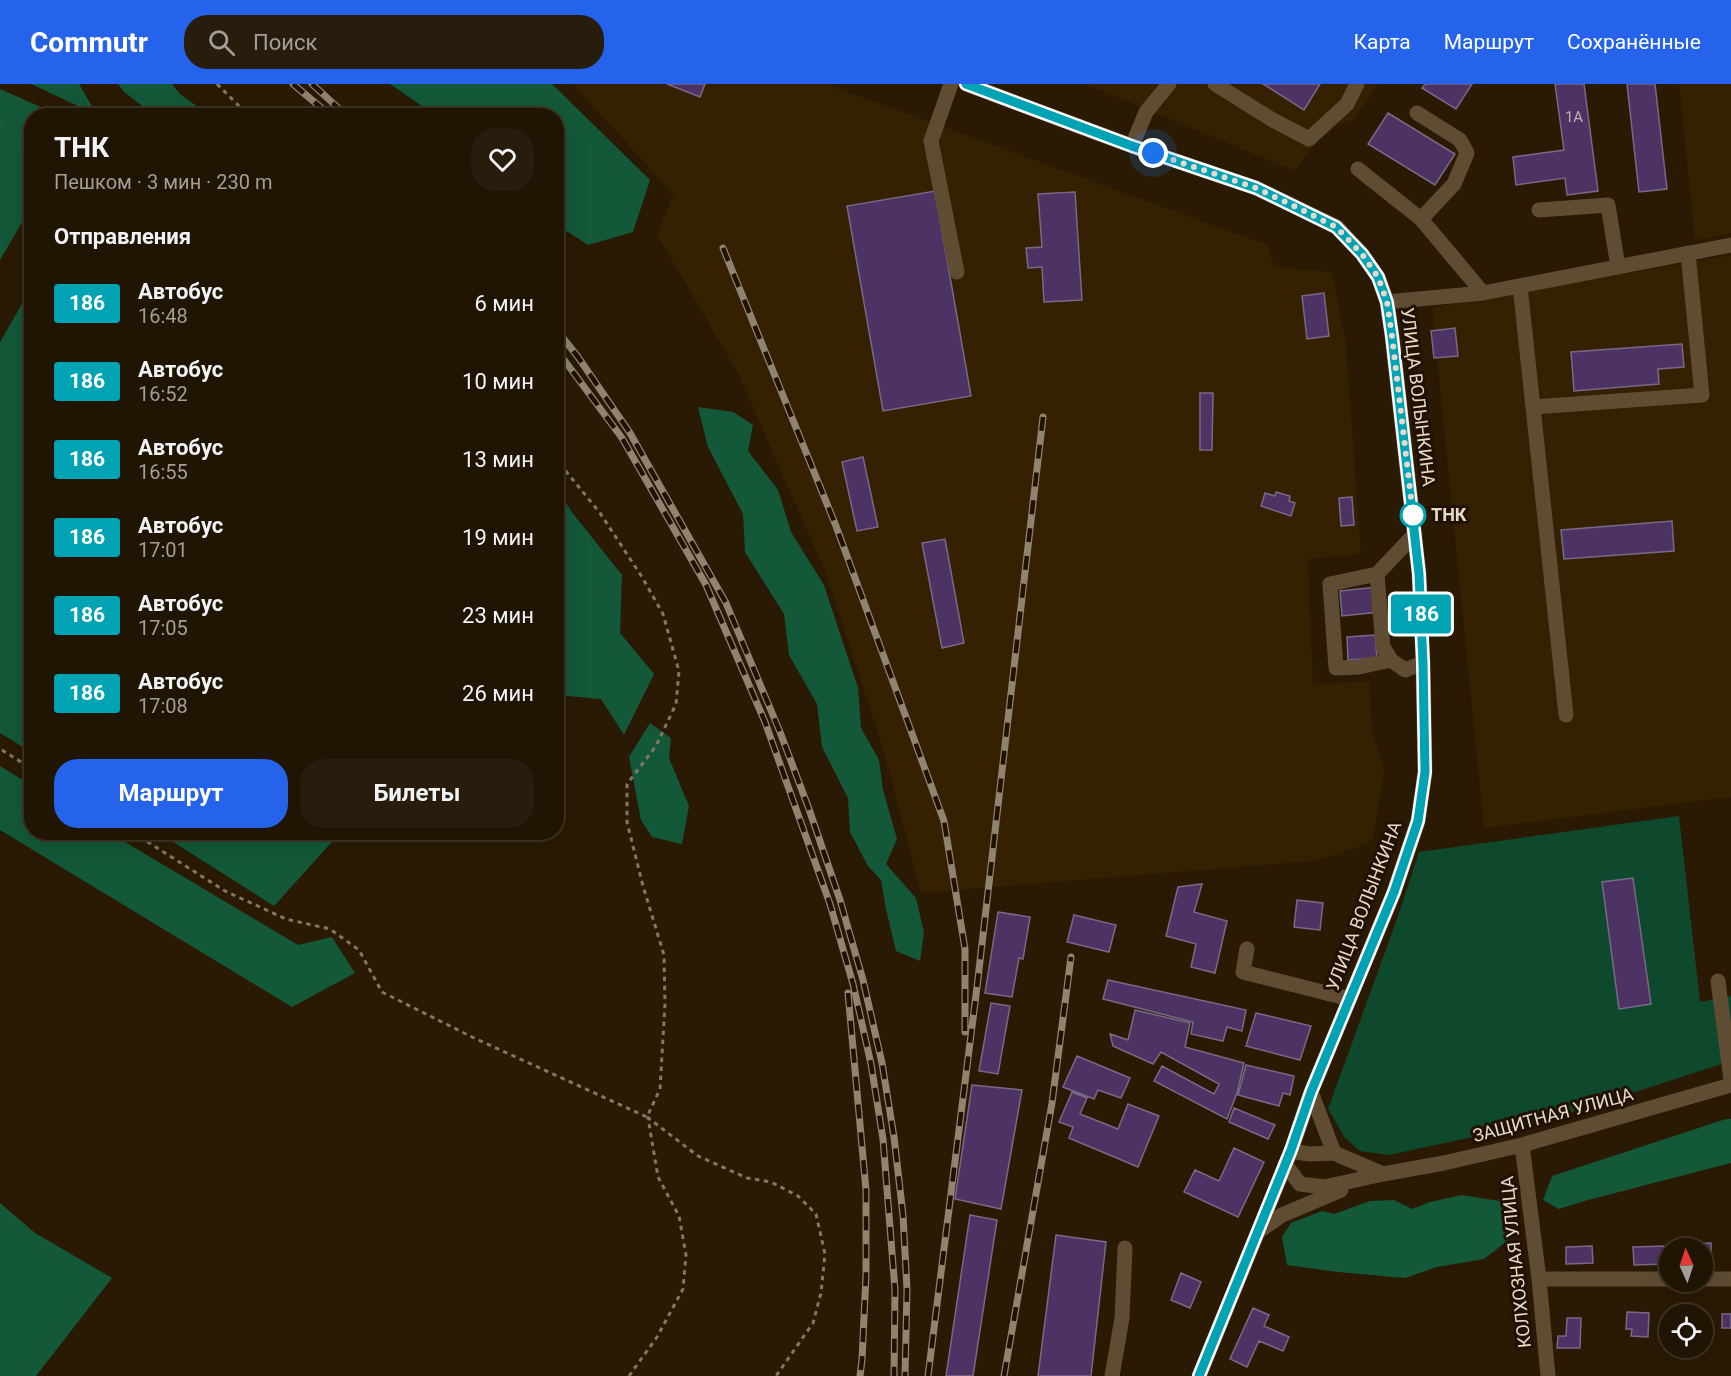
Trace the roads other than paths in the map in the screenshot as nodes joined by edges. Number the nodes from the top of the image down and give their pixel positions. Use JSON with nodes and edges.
{"nodes":[{"id":1,"x":951,"y":84,"type":"edge"},
{"id":2,"x":966,"y":84,"type":"edge"},
{"id":3,"x":1169,"y":84,"type":"edge"},
{"id":4,"x":1215,"y":84,"type":"edge"},
{"id":5,"x":1357,"y":84,"type":"edge"},
{"id":6,"x":987,"y":87,"type":"edge"},
{"id":7,"x":1417,"y":113,"type":"dead end"},
{"id":8,"x":1132,"y":146,"type":"junction"},
{"id":9,"x":1358,"y":169,"type":"dead end"},
{"id":10,"x":1539,"y":210,"type":"dead end"},
{"id":11,"x":1421,"y":219,"type":"junction"},
{"id":12,"x":1731,"y":245,"type":"edge"},
{"id":13,"x":1688,"y":254,"type":"junction"},
{"id":14,"x":1618,"y":267,"type":"junction"},
{"id":15,"x":957,"y":272,"type":"dead end"},
{"id":16,"x":1520,"y":286,"type":"junction"},
{"id":17,"x":1483,"y":293,"type":"junction"},
{"id":18,"x":1387,"y":302,"type":"junction"},
{"id":19,"x":1533,"y":407,"type":"junction"},
{"id":20,"x":1415,"y":534,"type":"junction"},
{"id":21,"x":1377,"y":574,"type":"junction"},
{"id":22,"x":1390,"y":660,"type":"junction"},
{"id":23,"x":1423,"y":663,"type":"junction"},
{"id":24,"x":1566,"y":715,"type":"dead end"},
{"id":25,"x":1247,"y":949,"type":"dead end"},
{"id":26,"x":1718,"y":981,"type":"dead end"},
{"id":27,"x":1350,"y":999,"type":"junction"},
{"id":28,"x":1731,"y":1080,"type":"edge"},
{"id":29,"x":1731,"y":1085,"type":"edge"},
{"id":30,"x":1311,"y":1092,"type":"junction"},
{"id":31,"x":1522,"y":1144,"type":"junction"},
{"id":32,"x":1334,"y":1153,"type":"junction"},
{"id":33,"x":1288,"y":1157,"type":"junction"},
{"id":34,"x":1383,"y":1174,"type":"junction"},
{"id":35,"x":1259,"y":1231,"type":"junction"},
{"id":36,"x":1125,"y":1248,"type":"dead end"},
{"id":37,"x":1539,"y":1279,"type":"junction"},
{"id":38,"x":1659,"y":1279,"type":"edge"},
{"id":39,"x":1713,"y":1279,"type":"edge"},
{"id":40,"x":1731,"y":1279,"type":"edge"},
{"id":41,"x":1112,"y":1376,"type":"edge"},
{"id":42,"x":1199,"y":1376,"type":"edge"},
{"id":43,"x":1548,"y":1376,"type":"edge"}],
"edges":[{"from":1,"to":15,"type":"street"},
{"from":2,"to":6,"type":"street","name":"УЛИЦА ВОЛЫНКИНА"},
{"from":3,"to":8,"type":"street"},
{"from":4,"to":5,"type":"street"},
{"from":6,"to":8,"type":"street","name":"УЛИЦА ВОЛЫНКИНА"},
{"from":7,"to":11,"type":"street"},
{"from":8,"to":18,"type":"street","name":"УЛИЦА ВОЛЫНКИНА"},
{"from":9,"to":11,"type":"street"},
{"from":10,"to":14,"type":"street"},
{"from":11,"to":17,"type":"street"},
{"from":12,"to":13,"type":"street"},
{"from":13,"to":14,"type":"street"},
{"from":13,"to":19,"type":"street"},
{"from":14,"to":16,"type":"street"},
{"from":16,"to":17,"type":"street"},
{"from":16,"to":19,"type":"street"},
{"from":17,"to":18,"type":"street"},
{"from":18,"to":20,"type":"street","name":"УЛИЦА ВОЛЫНКИНА"},
{"from":19,"to":24,"type":"street"},
{"from":20,"to":21,"type":"street"},
{"from":20,"to":23,"type":"street","name":"УЛИЦА ВОЛЫНКИНА"},
{"from":21,"to":22,"type":"street"},
{"from":21,"to":22,"type":"street"},
{"from":22,"to":23,"type":"street"},
{"from":23,"to":27,"type":"street","name":"УЛИЦА ВОЛЫНКИНА"},
{"from":25,"to":27,"type":"street"},
{"from":26,"to":28,"type":"street"},
{"from":27,"to":30,"type":"street","name":"УЛИЦА ВОЛЫНКИНА"},
{"from":29,"to":31,"type":"street","name":"ЗАЩИТНАЯ УЛИЦА"},
{"from":30,"to":32,"type":"street"},
{"from":30,"to":33,"type":"street","name":"УЛИЦА ВОЛЫНКИНА"},
{"from":31,"to":34,"type":"street","name":"ЗАЩИТНАЯ УЛИЦА"},
{"from":31,"to":37,"type":"street","name":"КОЛХОЗНАЯ УЛИЦА"},
{"from":32,"to":33,"type":"street"},
{"from":32,"to":34,"type":"street"},
{"from":33,"to":34,"type":"street"},
{"from":33,"to":35,"type":"street","name":"УЛИЦА ВОЛЫНКИНА"},
{"from":34,"to":35,"type":"street"},
{"from":35,"to":42,"type":"street","name":"УЛИЦА ВОЛЫНКИНА"},
{"from":36,"to":41,"type":"street"},
{"from":37,"to":38,"type":"street"},
{"from":37,"to":43,"type":"street","name":"КОЛХОЗНАЯ УЛИЦА"},
{"from":39,"to":40,"type":"street"}]}
